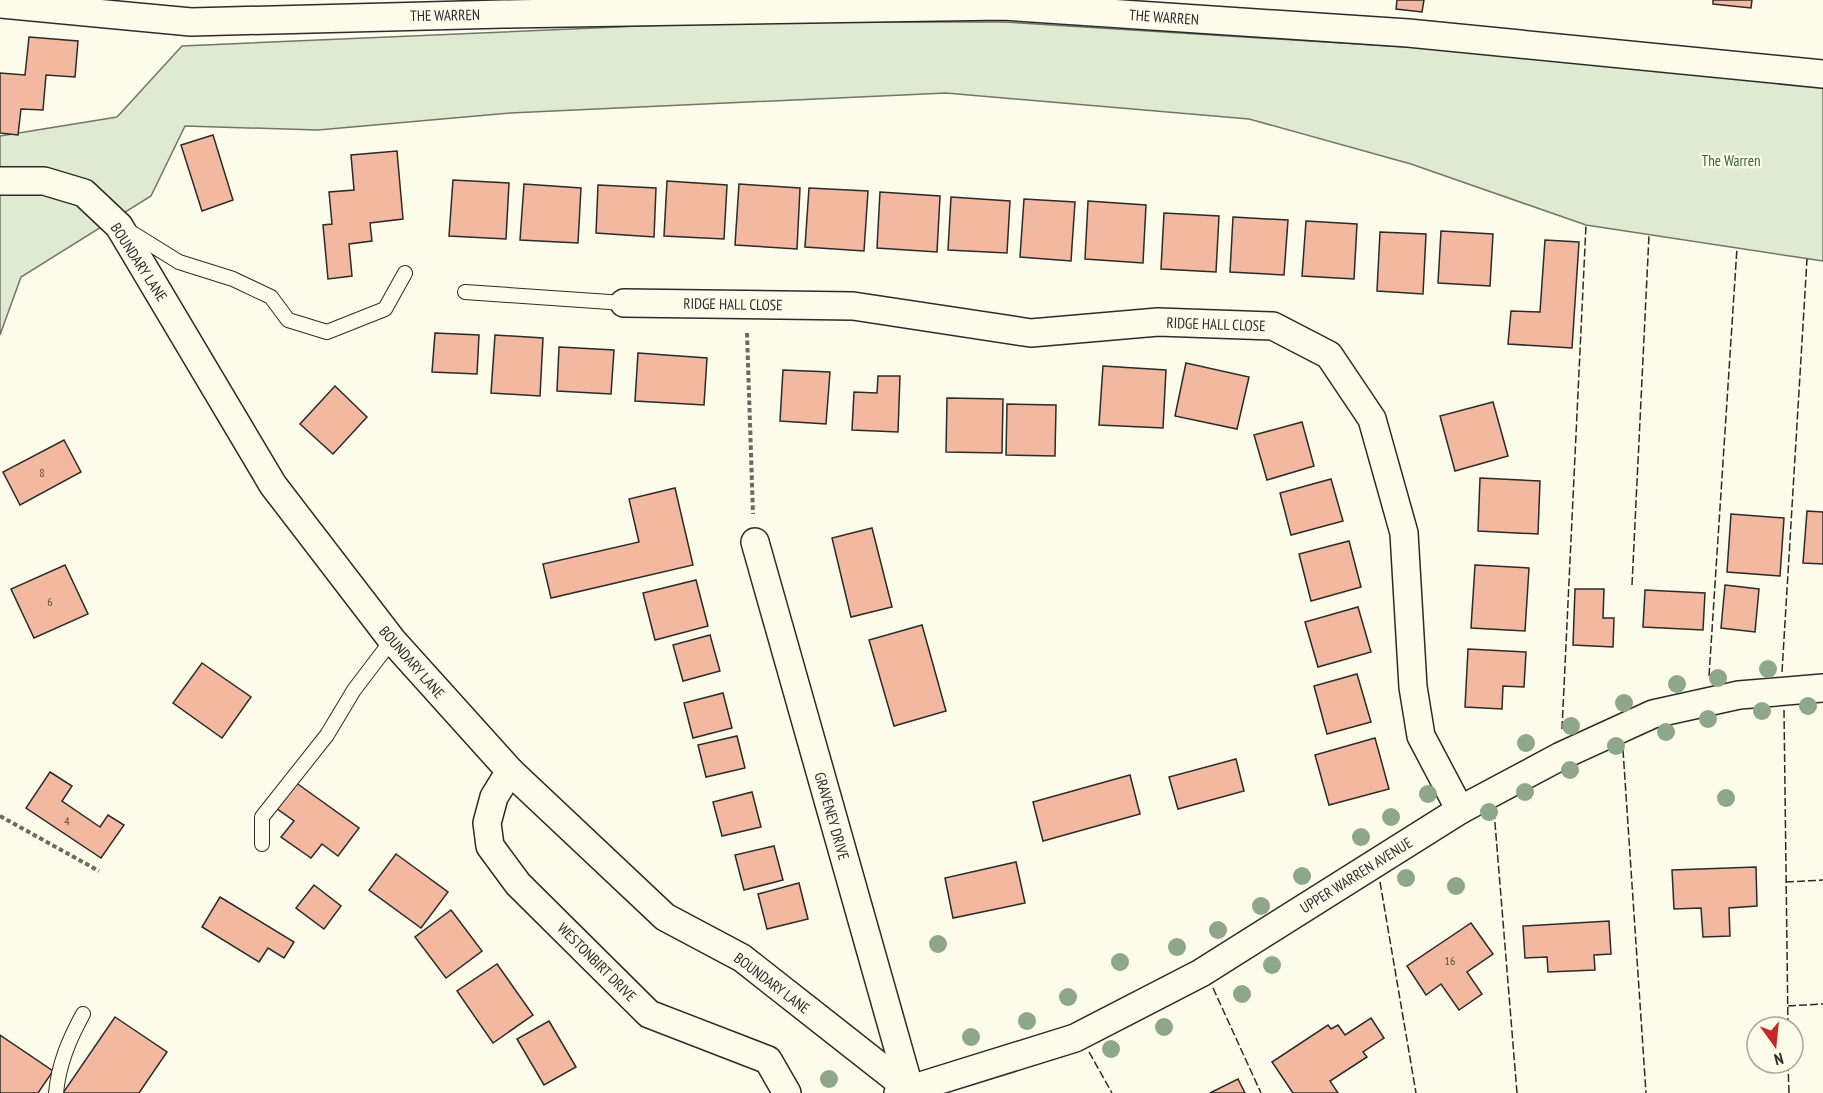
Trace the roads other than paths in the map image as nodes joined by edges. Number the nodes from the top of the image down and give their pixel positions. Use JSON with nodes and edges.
{"nodes":[{"id":1,"x":1003,"y":3,"type":"edge"},
{"id":2,"x":0,"y":4,"type":"edge"},
{"id":3,"x":1823,"y":74,"type":"edge"},
{"id":4,"x":0,"y":181,"type":"edge"},
{"id":5,"x":119,"y":226,"type":"junction"},
{"id":6,"x":405,"y":273,"type":"dead end"},
{"id":7,"x":465,"y":292,"type":"dead end"},
{"id":8,"x":624,"y":303,"type":"joint"},
{"id":9,"x":755,"y":542,"type":"road end"},
{"id":10,"x":392,"y":640,"type":"junction"},
{"id":11,"x":1823,"y":688,"type":"edge"},
{"id":12,"x":510,"y":771,"type":"junction"},
{"id":13,"x":1460,"y":810,"type":"junction"},
{"id":14,"x":262,"y":844,"type":"dead end"},
{"id":15,"x":84,"y":1014,"type":"dead end"},
{"id":16,"x":904,"y":1091,"type":"edge"},
{"id":17,"x":56,"y":1093,"type":"edge"},
{"id":18,"x":786,"y":1093,"type":"edge"}],
"edges":[{"from":1,"to":2,"type":"street","name":"THE WARREN"},
{"from":1,"to":3,"type":"street","name":"THE WARREN"},
{"from":4,"to":5,"type":"street","name":"BOUNDARY LANE"},
{"from":5,"to":6,"type":"lane"},
{"from":5,"to":10,"type":"street","name":"BOUNDARY LANE"},
{"from":7,"to":8,"type":"lane","name":"RIDGE HALL CLOSE"},
{"from":8,"to":13,"type":"street","name":"RIDGE HALL CLOSE"},
{"from":9,"to":16,"type":"street","name":"GRAVENEY DRIVE"},
{"from":10,"to":12,"type":"street","name":"BOUNDARY LANE"},
{"from":10,"to":14,"type":"lane"},
{"from":11,"to":13,"type":"street","name":"UPPER WARREN AVENUE"},
{"from":12,"to":16,"type":"street","name":"BOUNDARY LANE"},
{"from":12,"to":18,"type":"street","name":"WESTONBIRT DRIVE"},
{"from":13,"to":16,"type":"street","name":"UPPER WARREN AVENUE"},
{"from":15,"to":17,"type":"lane"}]}
